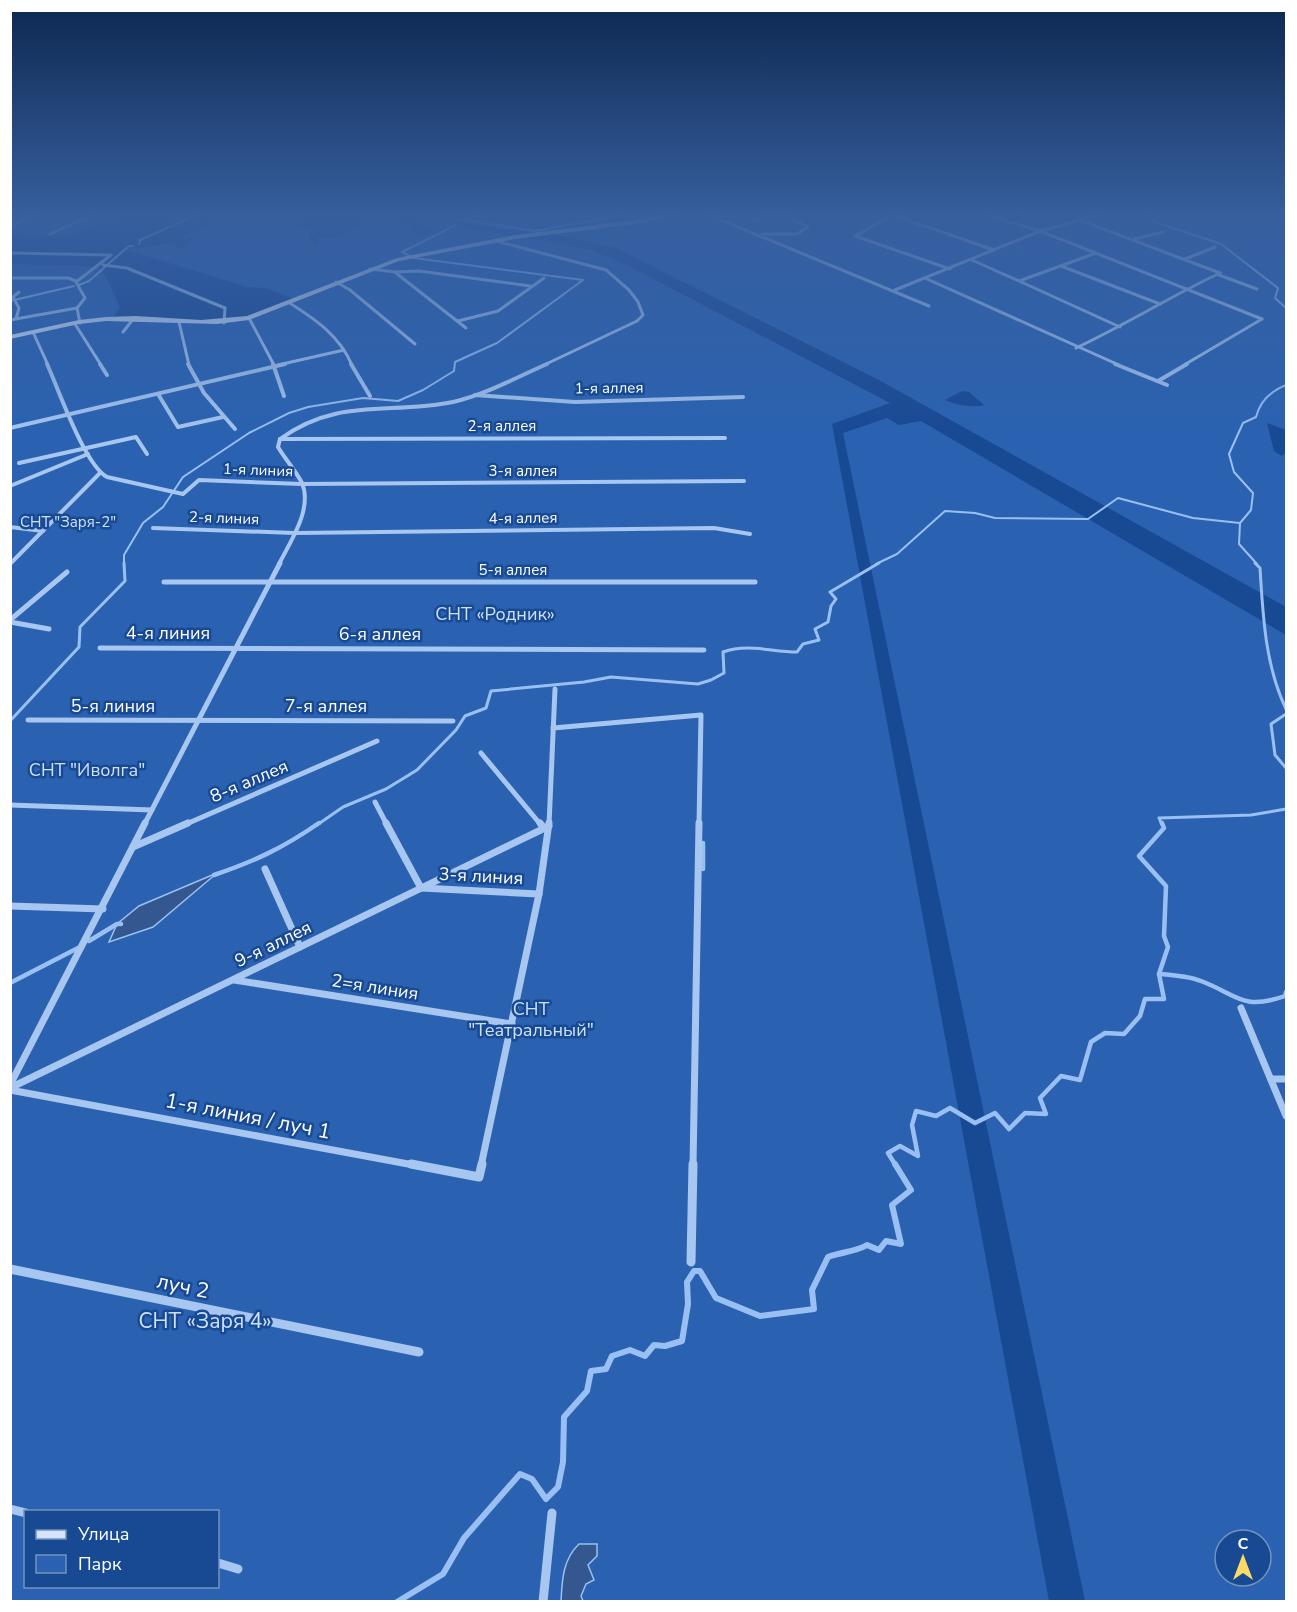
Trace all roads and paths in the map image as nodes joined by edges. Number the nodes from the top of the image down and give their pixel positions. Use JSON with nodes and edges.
{"nodes":[{"id":1,"x":80,"y":288,"type":"edge"},
{"id":2,"x":177,"y":288,"type":"edge"},
{"id":3,"x":321,"y":288,"type":"edge"},
{"id":4,"x":347,"y":288,"type":"edge"},
{"id":5,"x":417,"y":288,"type":"edge"},
{"id":6,"x":527,"y":288,"type":"edge"},
{"id":7,"x":626,"y":288,"type":"edge"},
{"id":8,"x":890,"y":288,"type":"edge"},
{"id":9,"x":900,"y":288,"type":"edge"},
{"id":10,"x":947,"y":288,"type":"edge"},
{"id":11,"x":1035,"y":288,"type":"edge"},
{"id":12,"x":1119,"y":288,"type":"edge"},
{"id":13,"x":1186,"y":289,"type":"joint"},
{"id":14,"x":895,"y":290,"type":"junction"},
{"id":15,"x":19,"y":292,"type":"dead end"},
{"id":16,"x":288,"y":302,"type":"junction"},
{"id":17,"x":1160,"y":304,"type":"junction"},
{"id":18,"x":929,"y":306,"type":"dead end"},
{"id":19,"x":77,"y":308,"type":"junction"},
{"id":20,"x":134,"y":318,"type":"junction"},
{"id":21,"x":249,"y":318,"type":"junction"},
{"id":22,"x":16,"y":319,"type":"junction"},
{"id":23,"x":10,"y":320,"type":"edge"},
{"id":24,"x":458,"y":321,"type":"junction"},
{"id":25,"x":178,"y":322,"type":"junction"},
{"id":26,"x":78,"y":323,"type":"junction"},
{"id":27,"x":224,"y":323,"type":"junction"},
{"id":28,"x":1120,"y":327,"type":"junction"},
{"id":29,"x":466,"y":328,"type":"dead end"},
{"id":30,"x":33,"y":332,"type":"junction"},
{"id":31,"x":123,"y":332,"type":"dead end"},
{"id":32,"x":10,"y":337,"type":"edge"},
{"id":33,"x":415,"y":344,"type":"dead end"},
{"id":34,"x":1076,"y":348,"type":"junction"},
{"id":35,"x":344,"y":350,"type":"junction"},
{"id":36,"x":275,"y":367,"type":"junction"},
{"id":37,"x":107,"y":375,"type":"dead end"},
{"id":38,"x":1158,"y":381,"type":"junction"},
{"id":39,"x":198,"y":384,"type":"junction"},
{"id":40,"x":1167,"y":385,"type":"dead end"},
{"id":41,"x":159,"y":394,"type":"junction"},
{"id":42,"x":475,"y":394,"type":"junction"},
{"id":43,"x":284,"y":396,"type":"dead end"},
{"id":44,"x":370,"y":396,"type":"dead end"},
{"id":45,"x":743,"y":398,"type":"dead end"},
{"id":46,"x":70,"y":415,"type":"junction"},
{"id":47,"x":223,"y":417,"type":"junction"},
{"id":48,"x":10,"y":428,"type":"edge"},
{"id":49,"x":235,"y":429,"type":"dead end"},
{"id":50,"x":725,"y":438,"type":"dead end"},
{"id":51,"x":280,"y":439,"type":"junction"},
{"id":52,"x":84,"y":447,"type":"junction"},
{"id":53,"x":88,"y":454,"type":"junction"},
{"id":54,"x":147,"y":454,"type":"dead end"},
{"id":55,"x":18,"y":463,"type":"dead end"},
{"id":56,"x":100,"y":473,"type":"junction"},
{"id":57,"x":744,"y":481,"type":"dead end"},
{"id":58,"x":302,"y":484,"type":"junction"},
{"id":59,"x":10,"y":486,"type":"edge"},
{"id":60,"x":10,"y":527,"type":"edge"},
{"id":61,"x":153,"y":528,"type":"dead end"},
{"id":62,"x":43,"y":531,"type":"junction"},
{"id":63,"x":296,"y":533,"type":"junction"},
{"id":64,"x":750,"y":534,"type":"dead end"},
{"id":65,"x":10,"y":564,"type":"edge"},
{"id":66,"x":67,"y":572,"type":"dead end"},
{"id":67,"x":164,"y":582,"type":"dead end"},
{"id":68,"x":270,"y":582,"type":"junction"},
{"id":69,"x":755,"y":582,"type":"dead end"},
{"id":70,"x":10,"y":621,"type":"edge"},
{"id":71,"x":49,"y":629,"type":"dead end"},
{"id":72,"x":100,"y":648,"type":"dead end"},
{"id":73,"x":235,"y":648,"type":"junction"},
{"id":74,"x":704,"y":650,"type":"dead end"},
{"id":75,"x":555,"y":689,"type":"dead end"},
{"id":76,"x":28,"y":720,"type":"dead end"},
{"id":77,"x":453,"y":721,"type":"dead end"},
{"id":78,"x":199,"y":722,"type":"junction"},
{"id":79,"x":553,"y":728,"type":"junction"},
{"id":80,"x":377,"y":741,"type":"dead end"},
{"id":81,"x":481,"y":753,"type":"dead end"},
{"id":82,"x":375,"y":802,"type":"dead end"},
{"id":83,"x":10,"y":805,"type":"edge"},
{"id":84,"x":152,"y":810,"type":"junction"},
{"id":85,"x":546,"y":827,"type":"junction"},
{"id":86,"x":132,"y":847,"type":"junction"},
{"id":87,"x":265,"y":869,"type":"dead end"},
{"id":88,"x":421,"y":888,"type":"junction"},
{"id":89,"x":539,"y":894,"type":"junction"},
{"id":90,"x":10,"y":906,"type":"edge"},
{"id":91,"x":103,"y":909,"type":"junction"},
{"id":92,"x":300,"y":947,"type":"junction"},
{"id":93,"x":233,"y":980,"type":"junction"},
{"id":94,"x":1241,"y":1008,"type":"dead end"},
{"id":95,"x":512,"y":1024,"type":"junction"},
{"id":96,"x":1271,"y":1079,"type":"junction"},
{"id":97,"x":1287,"y":1079,"type":"edge"},
{"id":98,"x":10,"y":1088,"type":"edge"},
{"id":99,"x":1287,"y":1116,"type":"edge"},
{"id":100,"x":691,"y":1262,"type":"dead end"},
{"id":101,"x":10,"y":1269,"type":"edge"},
{"id":102,"x":419,"y":1352,"type":"dead end"},
{"id":103,"x":552,"y":1513,"type":"dead end"},
{"id":104,"x":219,"y":1563,"type":"edge"},
{"id":105,"x":238,"y":1569,"type":"dead end"},
{"id":106,"x":543,"y":1602,"type":"edge"}],
"edges":[{"from":1,"to":19,"type":"street"},
{"from":2,"to":27,"type":"street"},
{"from":3,"to":16,"type":"street"},
{"from":4,"to":33,"type":"street"},
{"from":5,"to":24,"type":"street"},
{"from":6,"to":24,"type":"street"},
{"from":7,"to":42,"type":"street"},
{"from":8,"to":14,"type":"street"},
{"from":9,"to":14,"type":"street"},
{"from":10,"to":34,"type":"street"},
{"from":11,"to":28,"type":"street"},
{"from":12,"to":17,"type":"street"},
{"from":13,"to":17,"type":"street"},
{"from":13,"to":38,"type":"street"},
{"from":14,"to":18,"type":"street"},
{"from":15,"to":22,"type":"street"},
{"from":16,"to":21,"type":"street"},
{"from":16,"to":35,"type":"street"},
{"from":17,"to":28,"type":"street"},
{"from":19,"to":22,"type":"street"},
{"from":19,"to":26,"type":"street"},
{"from":20,"to":25,"type":"street"},
{"from":20,"to":26,"type":"street"},
{"from":20,"to":31,"type":"street"},
{"from":21,"to":27,"type":"street"},
{"from":21,"to":36,"type":"street"},
{"from":22,"to":23,"type":"street"},
{"from":24,"to":29,"type":"street"},
{"from":25,"to":27,"type":"street"},
{"from":25,"to":39,"type":"street"},
{"from":26,"to":30,"type":"street"},
{"from":26,"to":37,"type":"street"},
{"from":28,"to":34,"type":"street"},
{"from":30,"to":32,"type":"street"},
{"from":30,"to":46,"type":"street"},
{"from":34,"to":38,"type":"street"},
{"from":35,"to":36,"type":"street"},
{"from":35,"to":44,"type":"street"},
{"from":36,"to":39,"type":"street"},
{"from":36,"to":43,"type":"street"},
{"from":38,"to":40,"type":"street"},
{"from":39,"to":41,"type":"street"},
{"from":39,"to":47,"type":"street"},
{"from":41,"to":46,"type":"street"},
{"from":41,"to":47,"type":"street"},
{"from":42,"to":45,"type":"street","name":"1-я аллея"},
{"from":42,"to":51,"type":"street"},
{"from":46,"to":48,"type":"street"},
{"from":46,"to":52,"type":"street"},
{"from":47,"to":49,"type":"street"},
{"from":50,"to":51,"type":"street","name":"2-я аллея"},
{"from":51,"to":58,"type":"street"},
{"from":52,"to":53,"type":"street"},
{"from":52,"to":54,"type":"street"},
{"from":52,"to":55,"type":"street"},
{"from":53,"to":56,"type":"street"},
{"from":53,"to":59,"type":"street"},
{"from":56,"to":58,"type":"street","name":"1-я линия"},
{"from":56,"to":62,"type":"street"},
{"from":57,"to":58,"type":"street","name":"3-я аллея"},
{"from":58,"to":63,"type":"street"},
{"from":60,"to":62,"type":"street"},
{"from":61,"to":63,"type":"street","name":"2-я линия"},
{"from":62,"to":65,"type":"street"},
{"from":63,"to":64,"type":"street","name":"4-я аллея"},
{"from":63,"to":68,"type":"street"},
{"from":66,"to":70,"type":"street"},
{"from":67,"to":68,"type":"street"},
{"from":68,"to":69,"type":"street","name":"5-я аллея"},
{"from":68,"to":73,"type":"street"},
{"from":70,"to":71,"type":"street"},
{"from":72,"to":73,"type":"street","name":"4-я линия"},
{"from":73,"to":74,"type":"street","name":"6-я аллея"},
{"from":73,"to":78,"type":"street"},
{"from":75,"to":79,"type":"street"},
{"from":76,"to":78,"type":"street","name":"5-я линия"},
{"from":77,"to":78,"type":"street","name":"7-я аллея"},
{"from":78,"to":84,"type":"street"},
{"from":79,"to":85,"type":"street"},
{"from":79,"to":100,"type":"street"},
{"from":80,"to":86,"type":"street","name":"8-я аллея"},
{"from":81,"to":85,"type":"street"},
{"from":82,"to":88,"type":"street"},
{"from":83,"to":84,"type":"street"},
{"from":84,"to":86,"type":"street"},
{"from":85,"to":88,"type":"street","name":"9-я аллея"},
{"from":85,"to":89,"type":"street"},
{"from":86,"to":91,"type":"street"},
{"from":87,"to":92,"type":"street"},
{"from":88,"to":89,"type":"street","name":"3-я линия"},
{"from":88,"to":92,"type":"street","name":"9-я аллея"},
{"from":89,"to":95,"type":"street"},
{"from":90,"to":91,"type":"street"},
{"from":91,"to":98,"type":"street"},
{"from":92,"to":93,"type":"street","name":"9-я аллея"},
{"from":93,"to":95,"type":"street","name":"2=я линия"},
{"from":93,"to":98,"type":"street","name":"9-я аллея"},
{"from":94,"to":96,"type":"street"},
{"from":95,"to":98,"type":"street","name":"1-я линия / луч 1"},
{"from":96,"to":97,"type":"street"},
{"from":96,"to":99,"type":"street"},
{"from":101,"to":102,"type":"street","name":"луч 2"},
{"from":103,"to":106,"type":"street"},
{"from":104,"to":105,"type":"street"}]}
